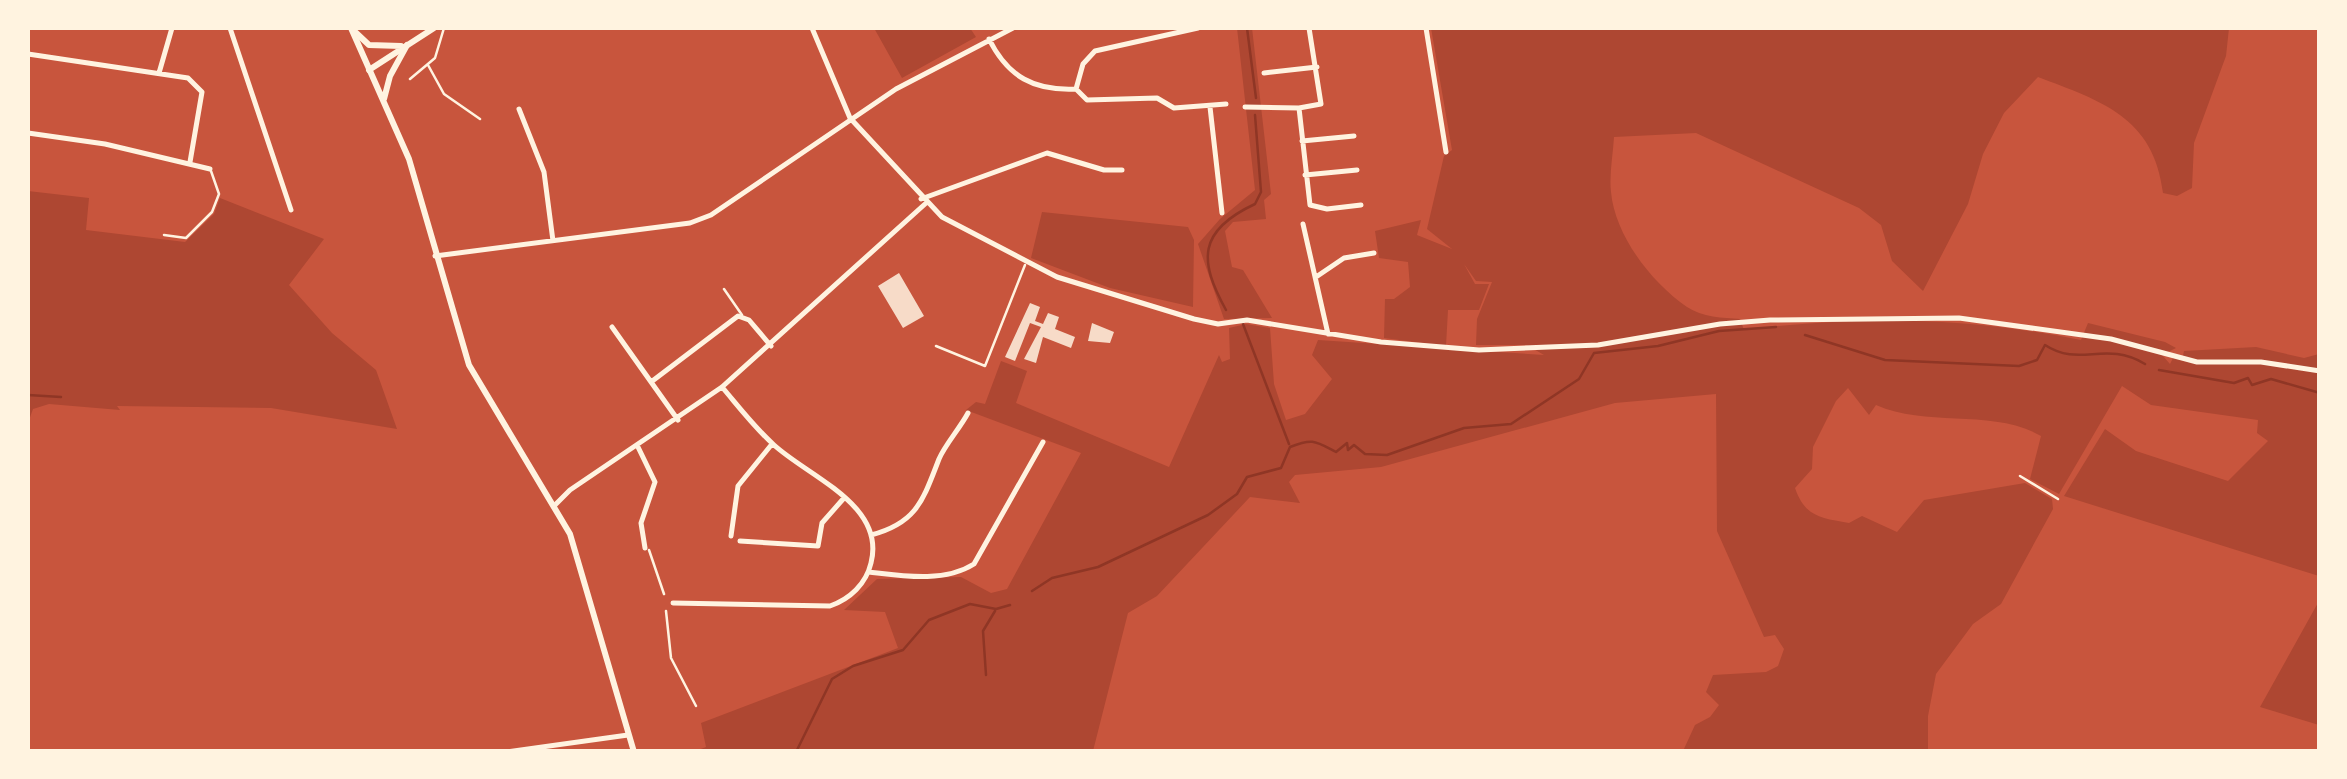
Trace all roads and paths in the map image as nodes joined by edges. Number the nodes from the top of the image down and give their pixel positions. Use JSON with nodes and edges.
{"nodes":[{"id":1,"x":162,"y":28,"type":"edge"},
{"id":2,"x":172,"y":28,"type":"edge"},
{"id":3,"x":230,"y":28,"type":"edge"},
{"id":4,"x":352,"y":28,"type":"edge"},
{"id":5,"x":434,"y":28,"type":"edge"},
{"id":6,"x":444,"y":28,"type":"edge"},
{"id":7,"x":812,"y":28,"type":"edge"},
{"id":8,"x":1013,"y":28,"type":"edge"},
{"id":9,"x":1309,"y":28,"type":"edge"},
{"id":10,"x":1426,"y":28,"type":"edge"},
{"id":11,"x":1198,"y":29,"type":"edge"},
{"id":12,"x":989,"y":39,"type":"junction"},
{"id":13,"x":407,"y":45,"type":"junction"},
{"id":14,"x":28,"y":54,"type":"edge"},
{"id":15,"x":428,"y":65,"type":"junction"},
{"id":16,"x":1317,"y":67,"type":"junction"},
{"id":17,"x":369,"y":70,"type":"junction"},
{"id":18,"x":1264,"y":73,"type":"dead end"},
{"id":19,"x":159,"y":74,"type":"junction"},
{"id":20,"x":410,"y":78,"type":"dead end"},
{"id":21,"x":1076,"y":89,"type":"junction"},
{"id":22,"x":384,"y":100,"type":"junction"},
{"id":23,"x":1226,"y":104,"type":"dead end"},
{"id":24,"x":1210,"y":107,"type":"junction"},
{"id":25,"x":1245,"y":107,"type":"dead end"},
{"id":26,"x":1298,"y":108,"type":"junction"},
{"id":27,"x":519,"y":110,"type":"dead end"},
{"id":28,"x":850,"y":118,"type":"junction"},
{"id":29,"x":480,"y":120,"type":"dead end"},
{"id":30,"x":28,"y":133,"type":"edge"},
{"id":31,"x":1354,"y":136,"type":"dead end"},
{"id":32,"x":1302,"y":141,"type":"junction"},
{"id":33,"x":1446,"y":152,"type":"dead end"},
{"id":34,"x":190,"y":162,"type":"junction"},
{"id":35,"x":210,"y":169,"type":"joint"},
{"id":36,"x":1122,"y":170,"type":"dead end"},
{"id":37,"x":1357,"y":170,"type":"dead end"},
{"id":38,"x":1305,"y":175,"type":"junction"},
{"id":39,"x":923,"y":202,"type":"junction"},
{"id":40,"x":1361,"y":205,"type":"dead end"},
{"id":41,"x":291,"y":210,"type":"dead end"},
{"id":42,"x":1222,"y":213,"type":"dead end"},
{"id":43,"x":1303,"y":224,"type":"dead end"},
{"id":44,"x":164,"y":235,"type":"dead end"},
{"id":45,"x":552,"y":241,"type":"junction"},
{"id":46,"x":1374,"y":253,"type":"dead end"},
{"id":47,"x":435,"y":256,"type":"junction"},
{"id":48,"x":1026,"y":264,"type":"junction"},
{"id":49,"x":1316,"y":277,"type":"junction"},
{"id":50,"x":724,"y":289,"type":"dead end"},
{"id":51,"x":742,"y":314,"type":"junction"},
{"id":52,"x":612,"y":327,"type":"dead end"},
{"id":53,"x":1328,"y":334,"type":"junction"},
{"id":54,"x":771,"y":346,"type":"junction"},
{"id":55,"x":936,"y":346,"type":"dead end"},
{"id":56,"x":2320,"y":371,"type":"edge"},
{"id":57,"x":651,"y":382,"type":"junction"},
{"id":58,"x":722,"y":387,"type":"junction"},
{"id":59,"x":968,"y":413,"type":"dead end"},
{"id":60,"x":678,"y":420,"type":"junction"},
{"id":61,"x":1044,"y":442,"type":"dead end"},
{"id":62,"x":772,"y":444,"type":"junction"},
{"id":63,"x":638,"y":447,"type":"junction"},
{"id":64,"x":2020,"y":476,"type":"dead end"},
{"id":65,"x":844,"y":498,"type":"junction"},
{"id":66,"x":2058,"y":500,"type":"dead end"},
{"id":67,"x":556,"y":505,"type":"junction"},
{"id":68,"x":732,"y":536,"type":"dead end"},
{"id":69,"x":871,"y":536,"type":"junction"},
{"id":70,"x":740,"y":541,"type":"dead end"},
{"id":71,"x":645,"y":548,"type":"joint"},
{"id":72,"x":869,"y":572,"type":"junction"},
{"id":73,"x":664,"y":594,"type":"dead end"},
{"id":74,"x":673,"y":602,"type":"dead end"},
{"id":75,"x":666,"y":611,"type":"dead end"},
{"id":76,"x":696,"y":706,"type":"dead end"},
{"id":77,"x":628,"y":736,"type":"junction"},
{"id":78,"x":506,"y":752,"type":"edge"},
{"id":79,"x":634,"y":752,"type":"edge"}],
"edges":[{"from":1,"to":2,"type":"lane"},
{"from":2,"to":19,"type":"street"},
{"from":3,"to":41,"type":"street"},
{"from":4,"to":13,"type":"main road"},
{"from":4,"to":17,"type":"main road"},
{"from":5,"to":13,"type":"main road"},
{"from":6,"to":15,"type":"lane"},
{"from":7,"to":28,"type":"street"},
{"from":8,"to":12,"type":"street"},
{"from":9,"to":16,"type":"street"},
{"from":10,"to":33,"type":"street"},
{"from":11,"to":21,"type":"street"},
{"from":12,"to":21,"type":"street"},
{"from":12,"to":28,"type":"street"},
{"from":13,"to":17,"type":"main road"},
{"from":13,"to":22,"type":"main road"},
{"from":14,"to":19,"type":"street"},
{"from":15,"to":20,"type":"lane"},
{"from":15,"to":29,"type":"lane"},
{"from":16,"to":18,"type":"street"},
{"from":16,"to":26,"type":"street"},
{"from":17,"to":22,"type":"main road"},
{"from":19,"to":34,"type":"street"},
{"from":21,"to":24,"type":"street"},
{"from":22,"to":47,"type":"main road"},
{"from":23,"to":24,"type":"street"},
{"from":24,"to":42,"type":"street"},
{"from":25,"to":26,"type":"street"},
{"from":26,"to":32,"type":"street"},
{"from":27,"to":45,"type":"street"},
{"from":28,"to":39,"type":"street"},
{"from":28,"to":45,"type":"street"},
{"from":30,"to":34,"type":"street"},
{"from":31,"to":32,"type":"street"},
{"from":32,"to":38,"type":"street"},
{"from":34,"to":35,"type":"street"},
{"from":35,"to":44,"type":"lane"},
{"from":36,"to":39,"type":"street"},
{"from":37,"to":38,"type":"street"},
{"from":38,"to":40,"type":"street"},
{"from":39,"to":48,"type":"street"},
{"from":39,"to":54,"type":"street"},
{"from":43,"to":49,"type":"street"},
{"from":45,"to":47,"type":"street"},
{"from":46,"to":49,"type":"street"},
{"from":47,"to":67,"type":"main road"},
{"from":48,"to":53,"type":"street"},
{"from":48,"to":55,"type":"lane"},
{"from":49,"to":53,"type":"street"},
{"from":50,"to":51,"type":"lane"},
{"from":51,"to":54,"type":"street"},
{"from":51,"to":57,"type":"street"},
{"from":52,"to":57,"type":"street"},
{"from":53,"to":56,"type":"street"},
{"from":54,"to":58,"type":"street"},
{"from":57,"to":60,"type":"street"},
{"from":58,"to":60,"type":"street"},
{"from":58,"to":62,"type":"street"},
{"from":59,"to":69,"type":"street"},
{"from":60,"to":63,"type":"street"},
{"from":61,"to":72,"type":"street"},
{"from":62,"to":65,"type":"street"},
{"from":62,"to":68,"type":"street"},
{"from":63,"to":67,"type":"street"},
{"from":63,"to":71,"type":"street"},
{"from":64,"to":66,"type":"path"},
{"from":65,"to":69,"type":"street"},
{"from":65,"to":70,"type":"street"},
{"from":67,"to":77,"type":"main road"},
{"from":69,"to":72,"type":"street"},
{"from":71,"to":73,"type":"path"},
{"from":72,"to":74,"type":"street"},
{"from":75,"to":76,"type":"lane"},
{"from":77,"to":78,"type":"street"},
{"from":77,"to":79,"type":"main road"}]}
